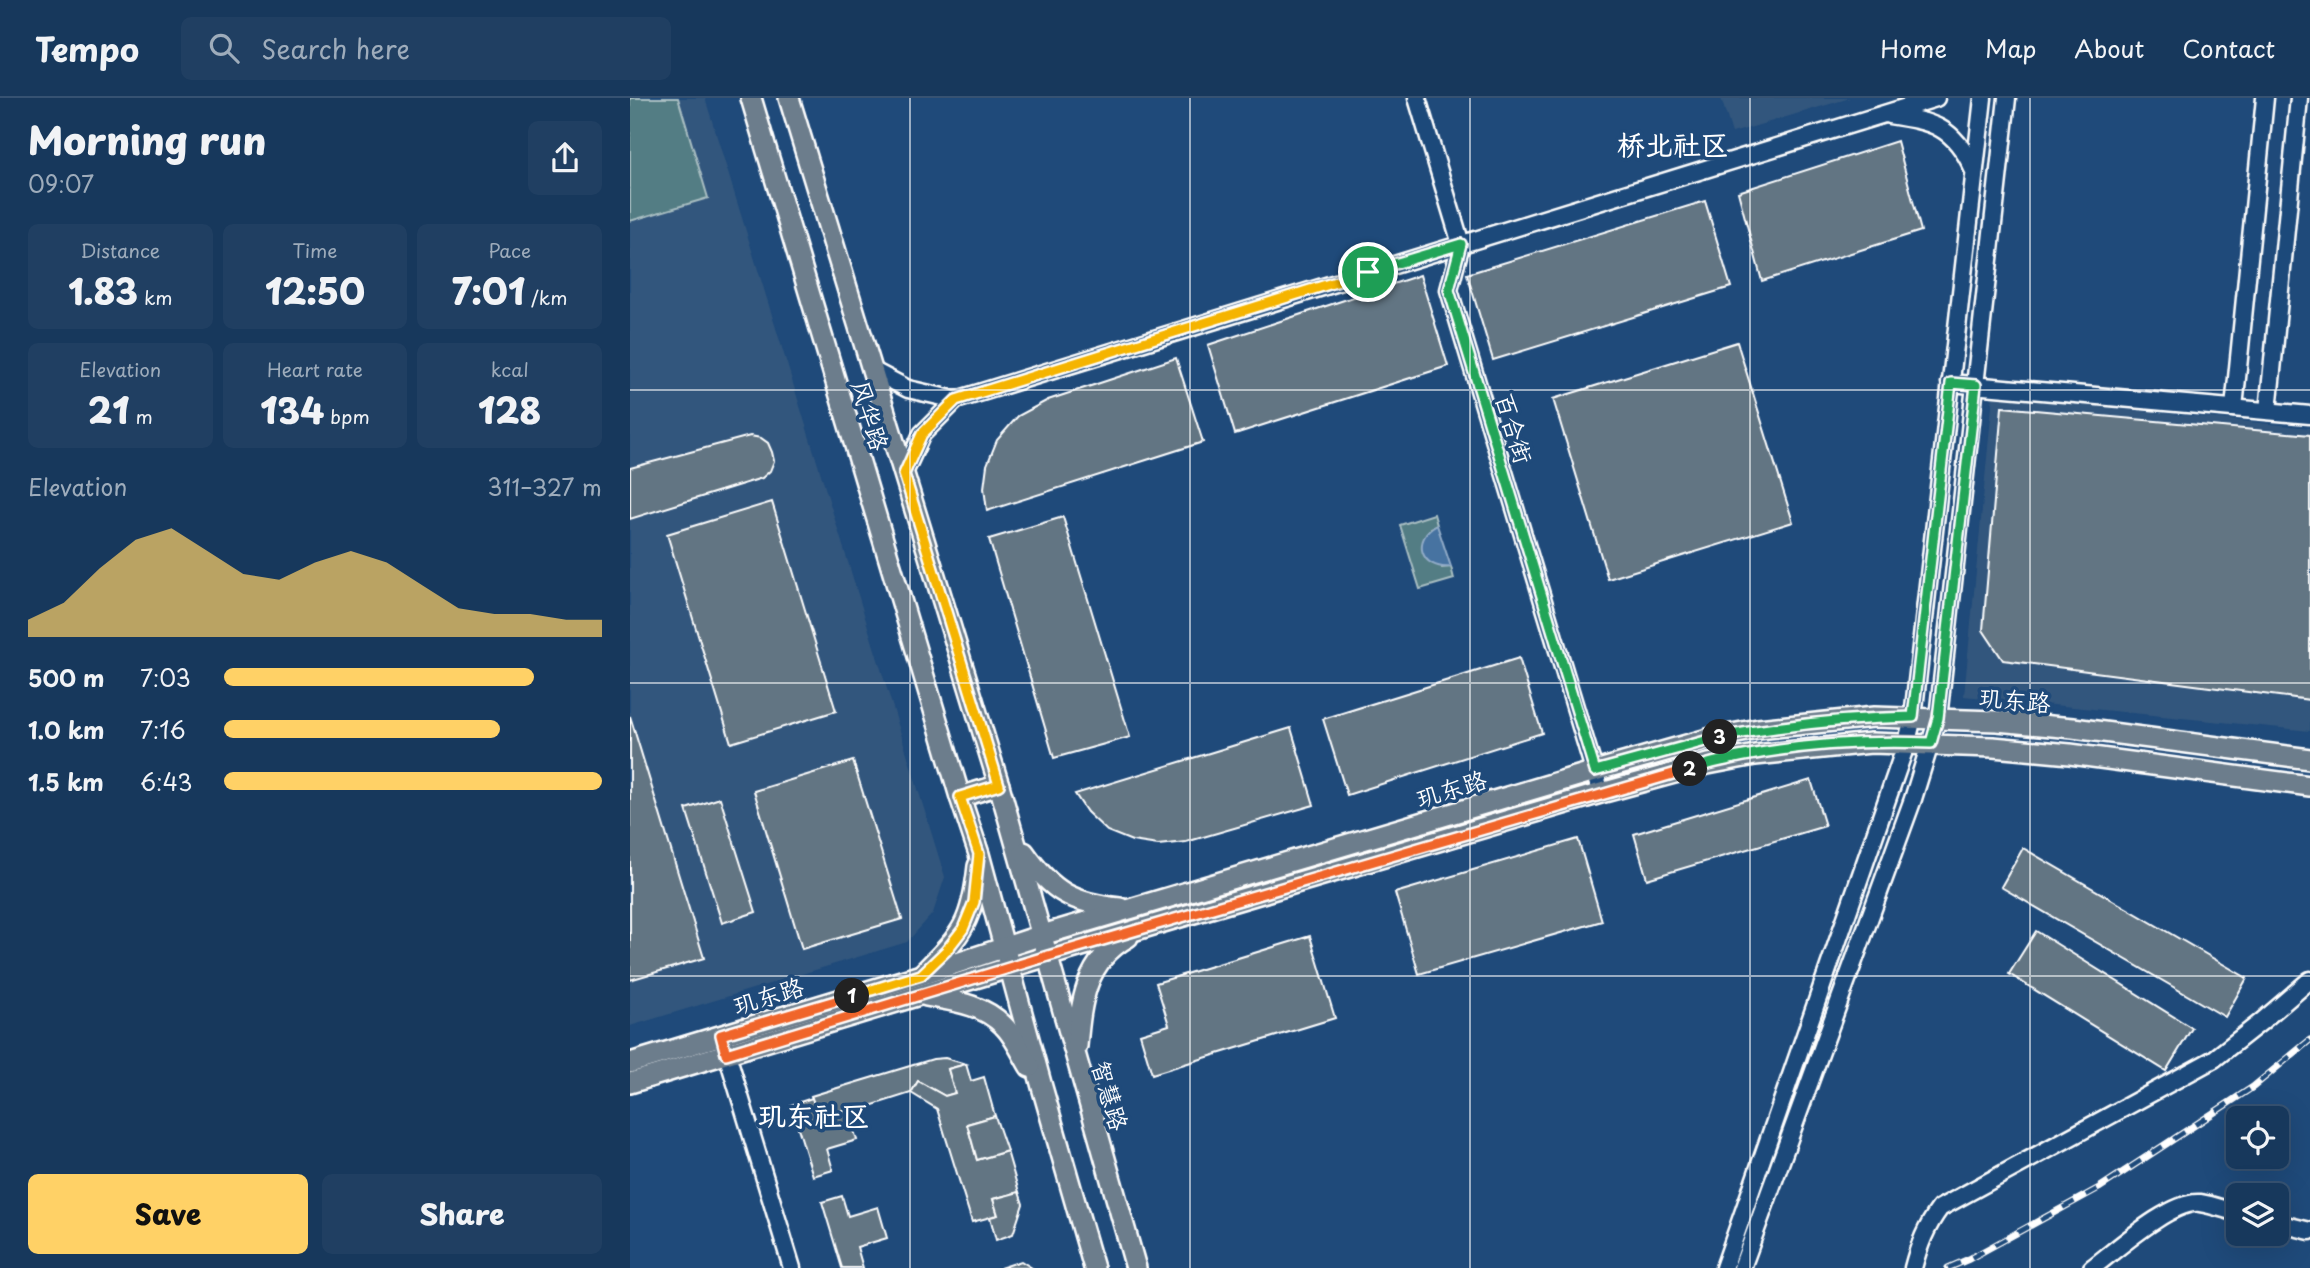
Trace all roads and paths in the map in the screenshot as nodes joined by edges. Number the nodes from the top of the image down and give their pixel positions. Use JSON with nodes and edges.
{"nodes":[{"id":1,"x":751,"y":98,"type":"edge"},
{"id":2,"x":789,"y":98,"type":"edge"},
{"id":3,"x":1417,"y":98,"type":"edge"},
{"id":4,"x":1936,"y":98,"type":"edge"},
{"id":5,"x":1983,"y":98,"type":"edge"},
{"id":6,"x":2007,"y":98,"type":"edge"},
{"id":7,"x":2265,"y":98,"type":"edge"},
{"id":8,"x":2299,"y":98,"type":"edge"},
{"id":9,"x":1884,"y":114,"type":"junction"},
{"id":10,"x":1974,"y":172,"type":"junction"},
{"id":11,"x":1461,"y":244,"type":"junction"},
{"id":12,"x":872,"y":370,"type":"junction"},
{"id":13,"x":1951,"y":383,"type":"junction"},
{"id":14,"x":1976,"y":385,"type":"junction"},
{"id":15,"x":956,"y":400,"type":"junction"},
{"id":16,"x":2234,"y":408,"type":"junction"},
{"id":17,"x":2269,"y":411,"type":"junction"},
{"id":18,"x":2310,"y":415,"type":"edge"},
{"id":19,"x":904,"y":474,"type":"junction"},
{"id":20,"x":1913,"y":717,"type":"junction"},
{"id":21,"x":1938,"y":718,"type":"junction"},
{"id":22,"x":1907,"y":742,"type":"junction"},
{"id":23,"x":1931,"y":743,"type":"junction"},
{"id":24,"x":2310,"y":760,"type":"edge"},
{"id":25,"x":1595,"y":771,"type":"junction"},
{"id":26,"x":999,"y":785,"type":"junction"},
{"id":27,"x":2310,"y":786,"type":"edge"},
{"id":28,"x":1601,"y":793,"type":"junction"},
{"id":29,"x":960,"y":797,"type":"junction"},
{"id":30,"x":1015,"y":840,"type":"junction"},
{"id":31,"x":979,"y":854,"type":"junction"},
{"id":32,"x":1132,"y":909,"type":"junction"},
{"id":33,"x":1147,"y":927,"type":"junction"},
{"id":34,"x":1042,"y":935,"type":"junction"},
{"id":35,"x":1004,"y":947,"type":"junction"},
{"id":36,"x":1048,"y":956,"type":"junction"},
{"id":37,"x":1010,"y":969,"type":"junction"},
{"id":38,"x":921,"y":975,"type":"junction"},
{"id":39,"x":2310,"y":980,"type":"edge"},
{"id":40,"x":922,"y":995,"type":"junction"},
{"id":41,"x":724,"y":1045,"type":"junction"},
{"id":42,"x":1075,"y":1060,"type":"junction"},
{"id":43,"x":630,"y":1063,"type":"edge"},
{"id":44,"x":630,"y":1083,"type":"edge"},
{"id":45,"x":1042,"y":1087,"type":"junction"},
{"id":46,"x":2226,"y":1210,"type":"edge"},
{"id":47,"x":2289,"y":1226,"type":"edge"},
{"id":48,"x":2310,"y":1231,"type":"edge"},
{"id":49,"x":792,"y":1268,"type":"edge"},
{"id":50,"x":1094,"y":1268,"type":"edge"},
{"id":51,"x":1136,"y":1268,"type":"edge"},
{"id":52,"x":1724,"y":1268,"type":"edge"},
{"id":53,"x":1742,"y":1268,"type":"edge"},
{"id":54,"x":1913,"y":1268,"type":"edge"},
{"id":55,"x":2092,"y":1268,"type":"edge"}],
"edges":[{"from":1,"to":29,"type":"main road","name":"风华路"},
{"from":2,"to":12,"type":"main road","name":"风华路"},
{"from":3,"to":11,"type":"street"},
{"from":4,"to":9,"type":"street"},
{"from":5,"to":10,"type":"street"},
{"from":6,"to":14,"type":"street"},
{"from":7,"to":16,"type":"street"},
{"from":8,"to":17,"type":"street"},
{"from":9,"to":10,"type":"street"},
{"from":9,"to":11,"type":"street"},
{"from":10,"to":13,"type":"street"},
{"from":11,"to":15,"type":"street"},
{"from":11,"to":25,"type":"street","name":"百合街"},
{"from":12,"to":15,"type":"street"},
{"from":12,"to":19,"type":"main road","name":"风华路"},
{"from":13,"to":14,"type":"street"},
{"from":13,"to":20,"type":"street"},
{"from":14,"to":16,"type":"street"},
{"from":14,"to":21,"type":"street"},
{"from":15,"to":19,"type":"street"},
{"from":16,"to":17,"type":"street"},
{"from":17,"to":18,"type":"street"},
{"from":19,"to":26,"type":"main road","name":"风华路"},
{"from":20,"to":21,"type":"main road","name":"玑东路"},
{"from":20,"to":22,"type":"street"},
{"from":20,"to":25,"type":"main road","name":"玑东路"},
{"from":21,"to":23,"type":"street"},
{"from":21,"to":24,"type":"main road","name":"玑东路"},
{"from":22,"to":23,"type":"main road","name":"玑东路"},
{"from":22,"to":28,"type":"main road","name":"玑东路"},
{"from":22,"to":52,"type":"street"},
{"from":23,"to":27,"type":"main road","name":"玑东路"},
{"from":23,"to":53,"type":"street"},
{"from":25,"to":28,"type":"street","name":"百合街"},
{"from":25,"to":32,"type":"main road","name":"玑东路"},
{"from":26,"to":29,"type":"main road"},
{"from":26,"to":30,"type":"main road","name":"风华路"},
{"from":28,"to":33,"type":"main road","name":"玑东路"},
{"from":29,"to":31,"type":"main road","name":"风华路"},
{"from":30,"to":32,"type":"main road"},
{"from":30,"to":34,"type":"main road","name":"风华路"},
{"from":31,"to":35,"type":"main road","name":"风华路"},
{"from":31,"to":38,"type":"main road"},
{"from":32,"to":34,"type":"main road","name":"玑东路"},
{"from":33,"to":36,"type":"main road","name":"玑东路"},
{"from":33,"to":42,"type":"main road"},
{"from":34,"to":35,"type":"main road","name":"玑东路"},
{"from":34,"to":36,"type":"main road","name":"智慧路"},
{"from":35,"to":37,"type":"main road"},
{"from":35,"to":38,"type":"main road","name":"玑东路"},
{"from":36,"to":37,"type":"main road","name":"玑东路"},
{"from":36,"to":42,"type":"main road","name":"智慧路"},
{"from":37,"to":40,"type":"main road","name":"玑东路"},
{"from":37,"to":45,"type":"main road"},
{"from":38,"to":41,"type":"main road","name":"玑东路"},
{"from":39,"to":54,"type":"street"},
{"from":40,"to":41,"type":"main road","name":"玑东路"},
{"from":40,"to":45,"type":"main road"},
{"from":41,"to":43,"type":"main road","name":"玑东路"},
{"from":41,"to":44,"type":"main road","name":"玑东路"},
{"from":41,"to":49,"type":"street"},
{"from":42,"to":51,"type":"main road","name":"智慧路"},
{"from":45,"to":50,"type":"main road"},
{"from":46,"to":55,"type":"street"},
{"from":47,"to":48,"type":"street"}]}
